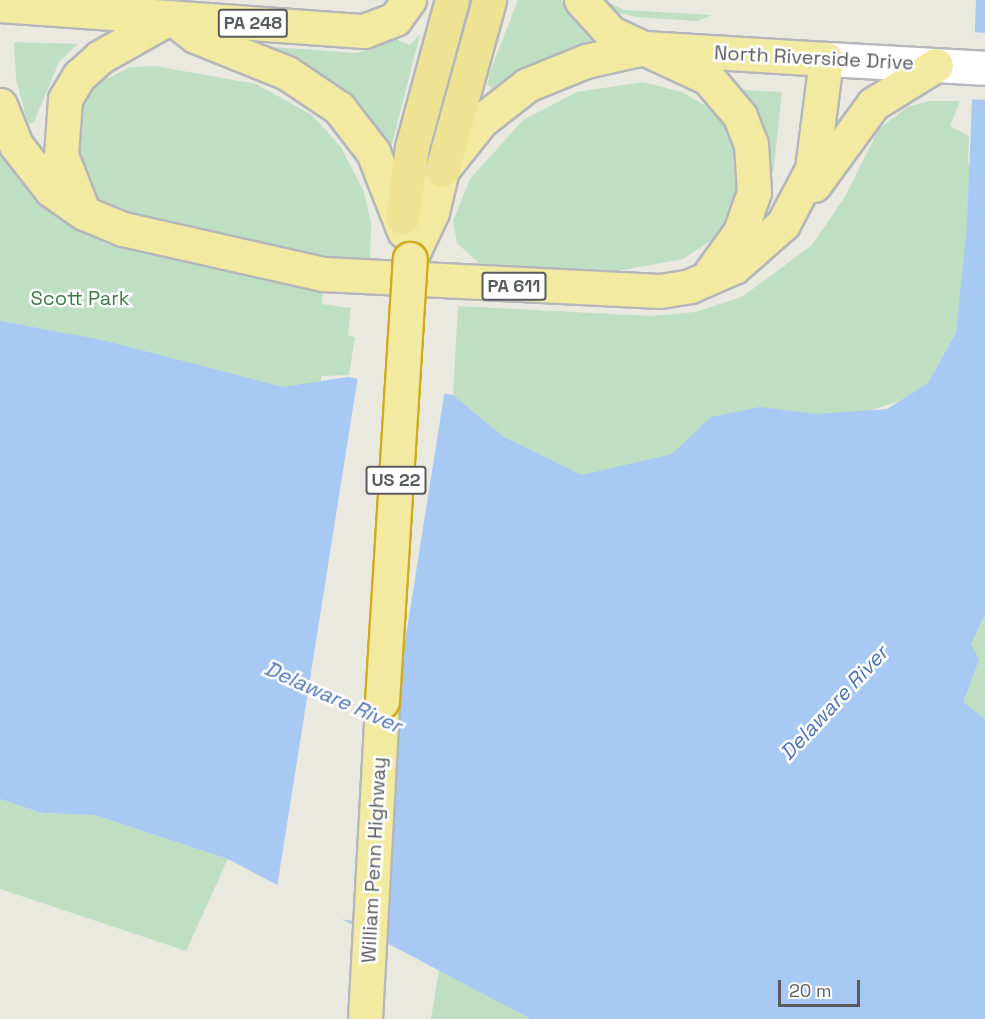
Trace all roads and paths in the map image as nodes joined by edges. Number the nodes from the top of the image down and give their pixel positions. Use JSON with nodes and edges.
{"nodes":[{"id":1,"x":452,"y":0,"type":"edge"},
{"id":2,"x":489,"y":0,"type":"edge"},
{"id":3,"x":581,"y":0,"type":"edge"},
{"id":4,"x":0,"y":5,"type":"edge"},
{"id":5,"x":402,"y":10,"type":"edge"},
{"id":6,"x":171,"y":17,"type":"junction"},
{"id":7,"x":644,"y":48,"type":"junction"},
{"id":8,"x":826,"y":59,"type":"junction"},
{"id":9,"x":962,"y":67,"type":"edge"},
{"id":10,"x":0,"y":105,"type":"edge"},
{"id":11,"x":442,"y":170,"type":"junction"},
{"id":12,"x":799,"y":198,"type":"junction"},
{"id":13,"x":84,"y":213,"type":"junction"},
{"id":14,"x":402,"y":217,"type":"junction"},
{"id":15,"x":410,"y":260,"type":"junction"},
{"id":16,"x":704,"y":281,"type":"junction"},
{"id":17,"x":365,"y":1019,"type":"edge"}],
"edges":[{"from":1,"to":14,"type":"highway","number":"US 22"},
{"from":2,"to":11,"type":"highway","number":"US 22"},
{"from":3,"to":7,"type":"highway"},
{"from":4,"to":6,"type":"highway","number":"PA 248"},
{"from":5,"to":6,"type":"highway","number":"PA 248"},
{"from":6,"to":13,"type":"highway"},
{"from":6,"to":14,"type":"highway"},
{"from":7,"to":8,"type":"highway","name":"North Riverside Drive"},
{"from":7,"to":11,"type":"highway"},
{"from":7,"to":16,"type":"highway"},
{"from":8,"to":9,"type":"main road","name":"North Riverside Drive","number":"PA 611"},
{"from":8,"to":12,"type":"highway","number":"PA 611"},
{"from":9,"to":12,"type":"highway","number":"PA 611"},
{"from":10,"to":13,"type":"highway","number":"PA 611"},
{"from":11,"to":15,"type":"highway","number":"US 22"},
{"from":12,"to":16,"type":"highway","number":"PA 611"},
{"from":13,"to":16,"type":"highway","number":"PA 611"},
{"from":14,"to":15,"type":"highway","number":"US 22"},
{"from":15,"to":17,"type":"highway","name":"William Penn Highway","number":"US 22","bridge":true}]}
